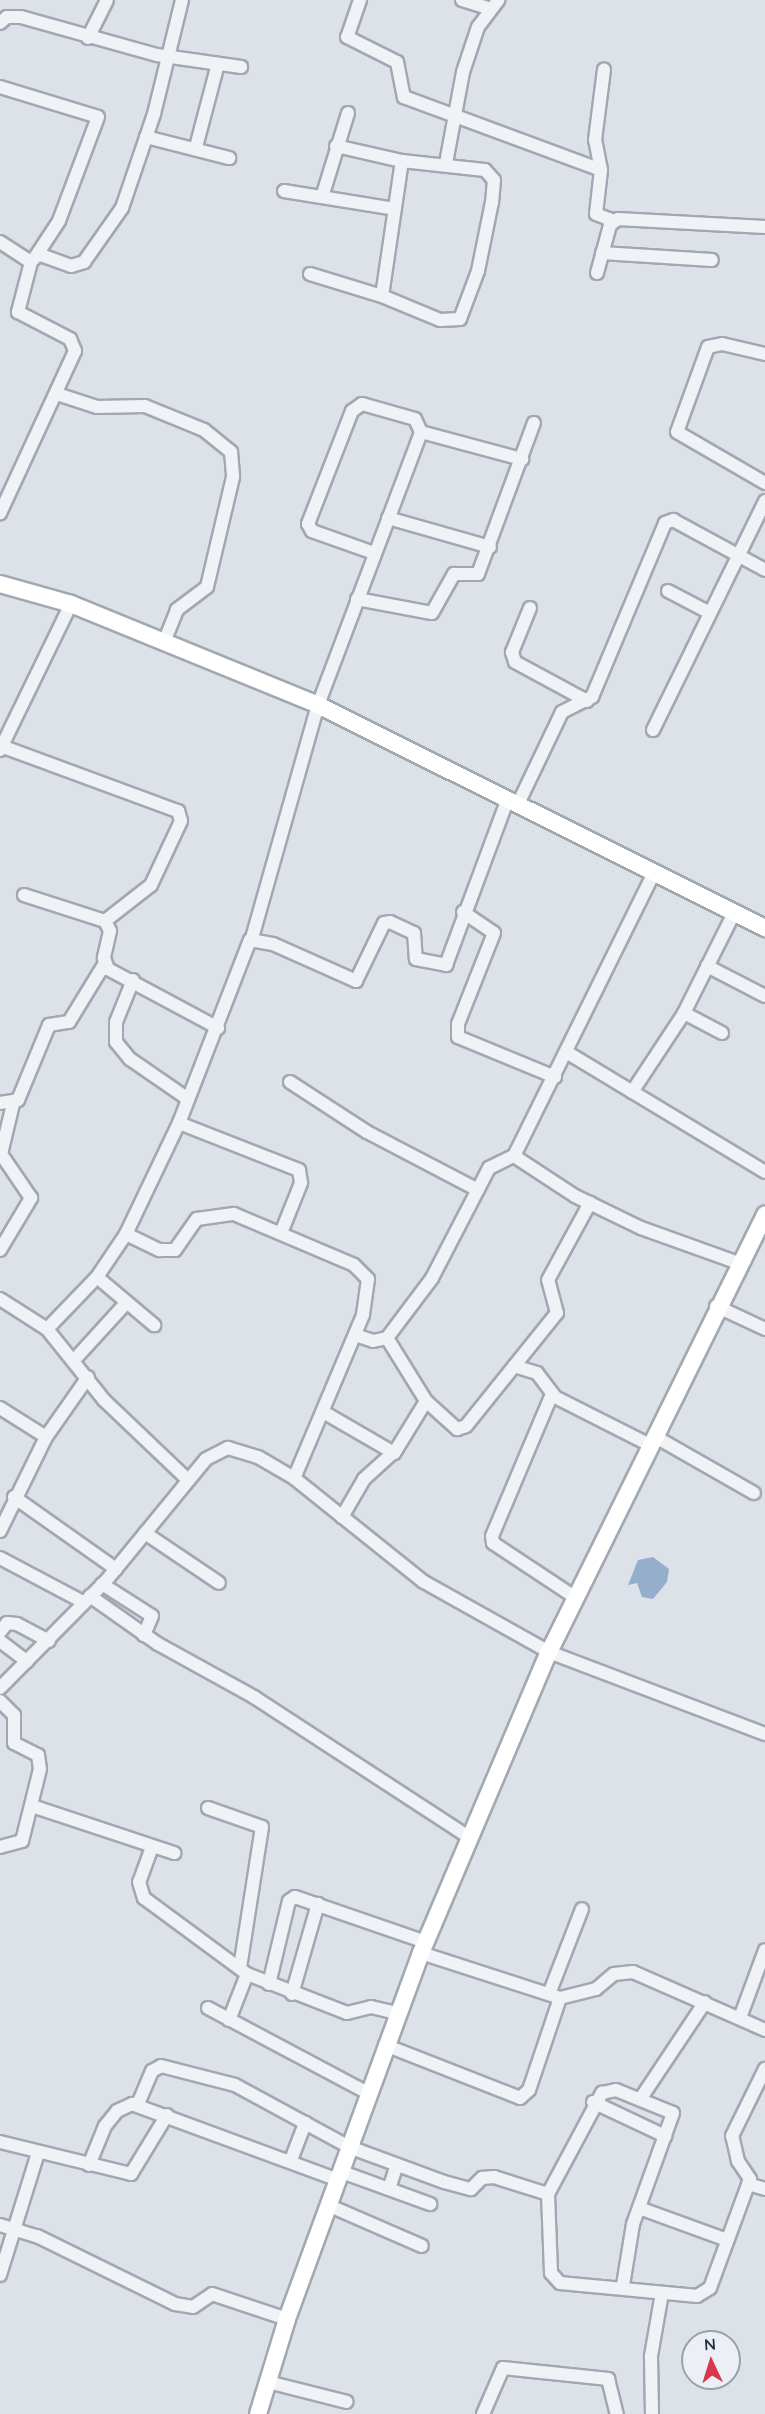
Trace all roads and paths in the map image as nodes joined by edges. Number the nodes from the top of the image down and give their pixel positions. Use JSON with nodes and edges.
{"nodes":[{"id":1,"x":107,"y":0,"type":"edge"},
{"id":2,"x":182,"y":0,"type":"edge"},
{"id":3,"x":360,"y":0,"type":"edge"},
{"id":4,"x":462,"y":0,"type":"edge"},
{"id":5,"x":494,"y":4,"type":"edge"},
{"id":6,"x":0,"y":23,"type":"edge"},
{"id":7,"x":88,"y":38,"type":"junction"},
{"id":8,"x":168,"y":57,"type":"junction"},
{"id":9,"x":218,"y":64,"type":"junction"},
{"id":10,"x":241,"y":67,"type":"dead end"},
{"id":11,"x":604,"y":70,"type":"dead end"},
{"id":12,"x":0,"y":87,"type":"edge"},
{"id":13,"x":456,"y":112,"type":"junction"},
{"id":14,"x":348,"y":113,"type":"dead end"},
{"id":15,"x":147,"y":137,"type":"junction"},
{"id":16,"x":336,"y":146,"type":"junction"},
{"id":17,"x":196,"y":147,"type":"junction"},
{"id":18,"x":229,"y":158,"type":"dead end"},
{"id":19,"x":402,"y":161,"type":"junction"},
{"id":20,"x":446,"y":163,"type":"junction"},
{"id":21,"x":601,"y":170,"type":"junction"},
{"id":22,"x":284,"y":191,"type":"dead end"},
{"id":23,"x":322,"y":197,"type":"junction"},
{"id":24,"x":395,"y":209,"type":"junction"},
{"id":25,"x":614,"y":221,"type":"junction"},
{"id":26,"x":765,"y":227,"type":"edge"},
{"id":27,"x":0,"y":242,"type":"edge"},
{"id":28,"x":602,"y":253,"type":"junction"},
{"id":29,"x":34,"y":258,"type":"junction"},
{"id":30,"x":712,"y":260,"type":"dead end"},
{"id":31,"x":597,"y":273,"type":"dead end"},
{"id":32,"x":310,"y":274,"type":"dead end"},
{"id":33,"x":382,"y":296,"type":"junction"},
{"id":34,"x":765,"y":354,"type":"edge"},
{"id":35,"x":57,"y":394,"type":"junction"},
{"id":36,"x":534,"y":423,"type":"dead end"},
{"id":37,"x":421,"y":432,"type":"junction"},
{"id":38,"x":522,"y":459,"type":"junction"},
{"id":39,"x":765,"y":483,"type":"edge"},
{"id":40,"x":765,"y":501,"type":"edge"},
{"id":41,"x":0,"y":513,"type":"edge"},
{"id":42,"x":388,"y":518,"type":"junction"},
{"id":43,"x":490,"y":547,"type":"junction"},
{"id":44,"x":374,"y":553,"type":"junction"},
{"id":45,"x":738,"y":555,"type":"junction"},
{"id":46,"x":765,"y":570,"type":"edge"},
{"id":47,"x":0,"y":584,"type":"edge"},
{"id":48,"x":668,"y":591,"type":"dead end"},
{"id":49,"x":357,"y":599,"type":"junction"},
{"id":50,"x":71,"y":604,"type":"junction"},
{"id":51,"x":530,"y":608,"type":"dead end"},
{"id":52,"x":710,"y":613,"type":"junction"},
{"id":53,"x":164,"y":642,"type":"junction"},
{"id":54,"x":587,"y":701,"type":"junction"},
{"id":55,"x":318,"y":705,"type":"junction"},
{"id":56,"x":653,"y":730,"type":"dead end"},
{"id":57,"x":2,"y":742,"type":"edge"},
{"id":58,"x":512,"y":803,"type":"junction"},
{"id":59,"x":654,"y":873,"type":"junction"},
{"id":60,"x":24,"y":896,"type":"dead end"},
{"id":61,"x":463,"y":912,"type":"junction"},
{"id":62,"x":734,"y":913,"type":"junction"},
{"id":63,"x":105,"y":921,"type":"junction"},
{"id":64,"x":765,"y":928,"type":"edge"},
{"id":65,"x":252,"y":938,"type":"junction"},
{"id":66,"x":105,"y":963,"type":"junction"},
{"id":67,"x":707,"y":966,"type":"junction"},
{"id":68,"x":133,"y":980,"type":"junction"},
{"id":69,"x":765,"y":996,"type":"edge"},
{"id":70,"x":684,"y":1013,"type":"junction"},
{"id":71,"x":218,"y":1028,"type":"junction"},
{"id":72,"x":722,"y":1033,"type":"dead end"},
{"id":73,"x":568,"y":1053,"type":"junction"},
{"id":74,"x":555,"y":1077,"type":"junction"},
{"id":75,"x":290,"y":1083,"type":"dead end"},
{"id":76,"x":632,"y":1092,"type":"junction"},
{"id":77,"x":188,"y":1099,"type":"junction"},
{"id":78,"x":6,"y":1104,"type":"edge"},
{"id":79,"x":179,"y":1123,"type":"junction"},
{"id":80,"x":514,"y":1156,"type":"junction"},
{"id":81,"x":765,"y":1172,"type":"edge"},
{"id":82,"x":478,"y":1190,"type":"junction"},
{"id":83,"x":590,"y":1203,"type":"junction"},
{"id":84,"x":765,"y":1214,"type":"edge"},
{"id":85,"x":280,"y":1233,"type":"junction"},
{"id":86,"x":126,"y":1234,"type":"junction"},
{"id":87,"x":0,"y":1250,"type":"edge"},
{"id":88,"x":739,"y":1263,"type":"junction"},
{"id":89,"x":97,"y":1277,"type":"junction"},
{"id":90,"x":0,"y":1299,"type":"edge"},
{"id":91,"x":127,"y":1302,"type":"junction"},
{"id":92,"x":716,"y":1306,"type":"junction"},
{"id":93,"x":154,"y":1325,"type":"dead end"},
{"id":94,"x":47,"y":1329,"type":"junction"},
{"id":95,"x":765,"y":1329,"type":"edge"},
{"id":96,"x":355,"y":1335,"type":"junction"},
{"id":97,"x":387,"y":1338,"type":"junction"},
{"id":98,"x":75,"y":1359,"type":"junction"},
{"id":99,"x":514,"y":1366,"type":"junction"},
{"id":100,"x":88,"y":1377,"type":"junction"},
{"id":101,"x":552,"y":1394,"type":"junction"},
{"id":102,"x":426,"y":1401,"type":"junction"},
{"id":103,"x":0,"y":1408,"type":"edge"},
{"id":104,"x":325,"y":1413,"type":"junction"},
{"id":105,"x":46,"y":1437,"type":"junction"},
{"id":106,"x":652,"y":1441,"type":"junction"},
{"id":107,"x":394,"y":1453,"type":"junction"},
{"id":108,"x":294,"y":1478,"type":"junction"},
{"id":109,"x":188,"y":1480,"type":"junction"},
{"id":110,"x":754,"y":1493,"type":"dead end"},
{"id":111,"x":14,"y":1497,"type":"junction"},
{"id":112,"x":342,"y":1517,"type":"junction"},
{"id":113,"x":0,"y":1530,"type":"edge"},
{"id":114,"x":146,"y":1533,"type":"junction"},
{"id":115,"x":0,"y":1558,"type":"edge"},
{"id":116,"x":116,"y":1569,"type":"junction"},
{"id":117,"x":219,"y":1583,"type":"dead end"},
{"id":118,"x":102,"y":1584,"type":"junction"},
{"id":119,"x":576,"y":1598,"type":"junction"},
{"id":120,"x":86,"y":1599,"type":"junction"},
{"id":121,"x":0,"y":1632,"type":"edge"},
{"id":122,"x":144,"y":1635,"type":"junction"},
{"id":123,"x":0,"y":1641,"type":"edge"},
{"id":124,"x":48,"y":1641,"type":"junction"},
{"id":125,"x":549,"y":1652,"type":"junction"},
{"id":126,"x":27,"y":1661,"type":"junction"},
{"id":127,"x":0,"y":1688,"type":"edge"},
{"id":128,"x":0,"y":1701,"type":"edge"},
{"id":129,"x":765,"y":1734,"type":"edge"},
{"id":130,"x":32,"y":1806,"type":"junction"},
{"id":131,"x":207,"y":1808,"type":"dead end"},
{"id":132,"x":470,"y":1838,"type":"junction"},
{"id":133,"x":0,"y":1847,"type":"edge"},
{"id":134,"x":152,"y":1847,"type":"junction"},
{"id":135,"x":174,"y":1853,"type":"dead end"},
{"id":136,"x":318,"y":1904,"type":"junction"},
{"id":137,"x":582,"y":1909,"type":"dead end"},
{"id":138,"x":423,"y":1947,"type":"junction"},
{"id":139,"x":765,"y":1950,"type":"edge"},
{"id":140,"x":244,"y":1971,"type":"junction"},
{"id":141,"x":269,"y":1984,"type":"junction"},
{"id":142,"x":759,"y":1986,"type":"edge"},
{"id":143,"x":292,"y":1994,"type":"junction"},
{"id":144,"x":554,"y":1996,"type":"junction"},
{"id":145,"x":705,"y":2002,"type":"junction"},
{"id":146,"x":208,"y":2008,"type":"dead end"},
{"id":147,"x":397,"y":2013,"type":"junction"},
{"id":148,"x":741,"y":2015,"type":"junction"},
{"id":149,"x":229,"y":2020,"type":"junction"},
{"id":150,"x":765,"y":2030,"type":"edge"},
{"id":151,"x":385,"y":2045,"type":"junction"},
{"id":152,"x":765,"y":2069,"type":"edge"},
{"id":153,"x":368,"y":2093,"type":"junction"},
{"id":154,"x":641,"y":2098,"type":"junction"},
{"id":155,"x":593,"y":2102,"type":"junction"},
{"id":156,"x":138,"y":2104,"type":"junction"},
{"id":157,"x":166,"y":2115,"type":"junction"},
{"id":158,"x":305,"y":2123,"type":"junction"},
{"id":159,"x":665,"y":2136,"type":"junction"},
{"id":160,"x":0,"y":2142,"type":"edge"},
{"id":161,"x":349,"y":2147,"type":"junction"},
{"id":162,"x":38,"y":2153,"type":"junction"},
{"id":163,"x":291,"y":2160,"type":"junction"},
{"id":164,"x":89,"y":2165,"type":"junction"},
{"id":165,"x":398,"y":2165,"type":"junction"},
{"id":166,"x":340,"y":2176,"type":"junction"},
{"id":167,"x":748,"y":2184,"type":"junction"},
{"id":168,"x":389,"y":2189,"type":"junction"},
{"id":169,"x":765,"y":2189,"type":"edge"},
{"id":170,"x":548,"y":2194,"type":"junction"},
{"id":171,"x":430,"y":2204,"type":"dead end"},
{"id":172,"x":330,"y":2206,"type":"junction"},
{"id":173,"x":639,"y":2208,"type":"junction"},
{"id":174,"x":0,"y":2225,"type":"edge"},
{"id":175,"x":17,"y":2229,"type":"junction"},
{"id":176,"x":727,"y":2240,"type":"junction"},
{"id":177,"x":422,"y":2246,"type":"dead end"},
{"id":178,"x":0,"y":2275,"type":"edge"},
{"id":179,"x":623,"y":2285,"type":"junction"},
{"id":180,"x":662,"y":2293,"type":"junction"},
{"id":181,"x":287,"y":2319,"type":"junction"},
{"id":182,"x":268,"y":2382,"type":"junction"},
{"id":183,"x":347,"y":2402,"type":"dead end"},
{"id":184,"x":258,"y":2414,"type":"edge"},
{"id":185,"x":483,"y":2414,"type":"edge"},
{"id":186,"x":617,"y":2414,"type":"edge"},
{"id":187,"x":652,"y":2414,"type":"edge"}],
"edges":[{"from":1,"to":7,"type":"street"},
{"from":2,"to":8,"type":"street"},
{"from":3,"to":13,"type":"street"},
{"from":4,"to":5,"type":"street"},
{"from":5,"to":13,"type":"street"},
{"from":6,"to":7,"type":"street"},
{"from":7,"to":8,"type":"street"},
{"from":8,"to":9,"type":"street"},
{"from":8,"to":15,"type":"street"},
{"from":9,"to":10,"type":"street"},
{"from":9,"to":17,"type":"street"},
{"from":11,"to":21,"type":"street"},
{"from":12,"to":29,"type":"street"},
{"from":13,"to":20,"type":"street"},
{"from":13,"to":21,"type":"street"},
{"from":14,"to":16,"type":"street"},
{"from":15,"to":17,"type":"street"},
{"from":15,"to":29,"type":"street"},
{"from":16,"to":19,"type":"street"},
{"from":16,"to":23,"type":"street"},
{"from":17,"to":18,"type":"street"},
{"from":19,"to":20,"type":"street"},
{"from":19,"to":24,"type":"street"},
{"from":20,"to":33,"type":"street"},
{"from":21,"to":25,"type":"street"},
{"from":22,"to":23,"type":"street"},
{"from":23,"to":24,"type":"street"},
{"from":24,"to":33,"type":"street"},
{"from":25,"to":26,"type":"street"},
{"from":25,"to":28,"type":"street"},
{"from":27,"to":29,"type":"street"},
{"from":28,"to":30,"type":"street"},
{"from":28,"to":31,"type":"street"},
{"from":29,"to":35,"type":"street"},
{"from":32,"to":33,"type":"street"},
{"from":34,"to":39,"type":"street"},
{"from":35,"to":41,"type":"street"},
{"from":35,"to":53,"type":"street"},
{"from":36,"to":38,"type":"street"},
{"from":37,"to":38,"type":"street"},
{"from":37,"to":42,"type":"street"},
{"from":37,"to":44,"type":"street"},
{"from":38,"to":43,"type":"street"},
{"from":40,"to":45,"type":"street"},
{"from":42,"to":43,"type":"street"},
{"from":42,"to":44,"type":"street"},
{"from":43,"to":49,"type":"street"},
{"from":44,"to":49,"type":"street"},
{"from":45,"to":46,"type":"street"},
{"from":45,"to":52,"type":"street"},
{"from":45,"to":54,"type":"street"},
{"from":47,"to":50,"type":"main road"},
{"from":48,"to":52,"type":"street"},
{"from":49,"to":55,"type":"street"},
{"from":50,"to":53,"type":"main road"},
{"from":50,"to":57,"type":"street"},
{"from":51,"to":54,"type":"street"},
{"from":52,"to":56,"type":"street"},
{"from":53,"to":55,"type":"main road"},
{"from":54,"to":58,"type":"street"},
{"from":55,"to":58,"type":"main road"},
{"from":55,"to":65,"type":"street"},
{"from":57,"to":63,"type":"street"},
{"from":58,"to":59,"type":"main road"},
{"from":58,"to":61,"type":"street"},
{"from":59,"to":62,"type":"main road"},
{"from":59,"to":73,"type":"street"},
{"from":60,"to":63,"type":"street"},
{"from":61,"to":65,"type":"street"},
{"from":61,"to":74,"type":"street"},
{"from":62,"to":64,"type":"main road"},
{"from":62,"to":67,"type":"street"},
{"from":63,"to":66,"type":"street"},
{"from":65,"to":71,"type":"street"},
{"from":66,"to":68,"type":"street"},
{"from":66,"to":78,"type":"street"},
{"from":67,"to":69,"type":"street"},
{"from":67,"to":70,"type":"street"},
{"from":68,"to":71,"type":"street"},
{"from":68,"to":77,"type":"street"},
{"from":70,"to":72,"type":"street"},
{"from":70,"to":76,"type":"street"},
{"from":71,"to":77,"type":"street"},
{"from":73,"to":74,"type":"street"},
{"from":73,"to":76,"type":"street"},
{"from":74,"to":80,"type":"street"},
{"from":75,"to":82,"type":"street"},
{"from":76,"to":81,"type":"street"},
{"from":77,"to":79,"type":"street"},
{"from":78,"to":87,"type":"street"},
{"from":79,"to":85,"type":"street"},
{"from":79,"to":86,"type":"street"},
{"from":80,"to":82,"type":"street"},
{"from":80,"to":83,"type":"street"},
{"from":82,"to":97,"type":"street"},
{"from":83,"to":88,"type":"street"},
{"from":83,"to":99,"type":"street"},
{"from":84,"to":88,"type":"main road"},
{"from":85,"to":86,"type":"street"},
{"from":85,"to":96,"type":"street"},
{"from":86,"to":89,"type":"street"},
{"from":88,"to":92,"type":"main road"},
{"from":89,"to":91,"type":"street"},
{"from":89,"to":94,"type":"street"},
{"from":90,"to":94,"type":"street"},
{"from":91,"to":93,"type":"street"},
{"from":91,"to":98,"type":"street"},
{"from":92,"to":95,"type":"street"},
{"from":92,"to":106,"type":"main road"},
{"from":94,"to":98,"type":"street"},
{"from":96,"to":97,"type":"street"},
{"from":96,"to":104,"type":"street"},
{"from":97,"to":102,"type":"street"},
{"from":98,"to":100,"type":"street"},
{"from":99,"to":101,"type":"street"},
{"from":99,"to":102,"type":"street"},
{"from":100,"to":105,"type":"street"},
{"from":100,"to":109,"type":"street"},
{"from":101,"to":106,"type":"street"},
{"from":101,"to":119,"type":"street"},
{"from":102,"to":107,"type":"street"},
{"from":103,"to":105,"type":"street"},
{"from":104,"to":107,"type":"street"},
{"from":104,"to":108,"type":"street"},
{"from":105,"to":111,"type":"street"},
{"from":106,"to":110,"type":"street"},
{"from":106,"to":119,"type":"main road"},
{"from":107,"to":112,"type":"street"},
{"from":108,"to":109,"type":"street"},
{"from":108,"to":112,"type":"street"},
{"from":109,"to":114,"type":"street"},
{"from":111,"to":113,"type":"street"},
{"from":111,"to":116,"type":"street"},
{"from":112,"to":125,"type":"street"},
{"from":114,"to":116,"type":"street"},
{"from":114,"to":117,"type":"street"},
{"from":115,"to":120,"type":"street"},
{"from":116,"to":118,"type":"street"},
{"from":118,"to":120,"type":"street"},
{"from":118,"to":122,"type":"street"},
{"from":119,"to":125,"type":"main road"},
{"from":120,"to":122,"type":"street"},
{"from":120,"to":124,"type":"street"},
{"from":121,"to":124,"type":"street"},
{"from":122,"to":132,"type":"street"},
{"from":123,"to":126,"type":"street"},
{"from":124,"to":126,"type":"street"},
{"from":125,"to":129,"type":"street"},
{"from":125,"to":132,"type":"main road"},
{"from":126,"to":127,"type":"street"},
{"from":128,"to":130,"type":"street"},
{"from":130,"to":133,"type":"street"},
{"from":130,"to":134,"type":"street"},
{"from":131,"to":140,"type":"street"},
{"from":132,"to":138,"type":"main road"},
{"from":134,"to":135,"type":"street"},
{"from":134,"to":140,"type":"street"},
{"from":136,"to":138,"type":"street"},
{"from":136,"to":141,"type":"street"},
{"from":136,"to":143,"type":"street"},
{"from":137,"to":144,"type":"street"},
{"from":138,"to":144,"type":"street"},
{"from":138,"to":147,"type":"main road"},
{"from":139,"to":142,"type":"street"},
{"from":140,"to":141,"type":"street"},
{"from":140,"to":149,"type":"street"},
{"from":141,"to":143,"type":"street"},
{"from":142,"to":148,"type":"street"},
{"from":143,"to":147,"type":"street"},
{"from":144,"to":145,"type":"street"},
{"from":144,"to":151,"type":"street"},
{"from":145,"to":148,"type":"street"},
{"from":145,"to":154,"type":"street"},
{"from":146,"to":149,"type":"street"},
{"from":147,"to":151,"type":"main road"},
{"from":148,"to":150,"type":"street"},
{"from":149,"to":153,"type":"street"},
{"from":151,"to":153,"type":"main road"},
{"from":152,"to":167,"type":"street"},
{"from":153,"to":161,"type":"main road"},
{"from":154,"to":155,"type":"street"},
{"from":154,"to":159,"type":"street"},
{"from":155,"to":159,"type":"street"},
{"from":155,"to":170,"type":"street"},
{"from":156,"to":157,"type":"street"},
{"from":156,"to":158,"type":"street"},
{"from":156,"to":164,"type":"street"},
{"from":157,"to":163,"type":"street"},
{"from":157,"to":164,"type":"street"},
{"from":158,"to":161,"type":"street"},
{"from":158,"to":163,"type":"street"},
{"from":159,"to":173,"type":"street"},
{"from":160,"to":162,"type":"street"},
{"from":161,"to":165,"type":"street"},
{"from":161,"to":166,"type":"main road"},
{"from":162,"to":164,"type":"street"},
{"from":162,"to":175,"type":"street"},
{"from":163,"to":166,"type":"street"},
{"from":165,"to":168,"type":"street"},
{"from":165,"to":170,"type":"street"},
{"from":166,"to":168,"type":"street"},
{"from":166,"to":172,"type":"main road"},
{"from":167,"to":169,"type":"street"},
{"from":167,"to":176,"type":"street"},
{"from":168,"to":171,"type":"street"},
{"from":170,"to":179,"type":"street"},
{"from":172,"to":177,"type":"street"},
{"from":172,"to":181,"type":"main road"},
{"from":173,"to":176,"type":"street"},
{"from":173,"to":179,"type":"street"},
{"from":174,"to":175,"type":"street"},
{"from":175,"to":178,"type":"street"},
{"from":175,"to":181,"type":"street"},
{"from":176,"to":180,"type":"street"},
{"from":179,"to":180,"type":"street"},
{"from":180,"to":187,"type":"street"},
{"from":181,"to":182,"type":"main road"},
{"from":182,"to":183,"type":"street"},
{"from":182,"to":184,"type":"main road"},
{"from":185,"to":186,"type":"street"}]}
